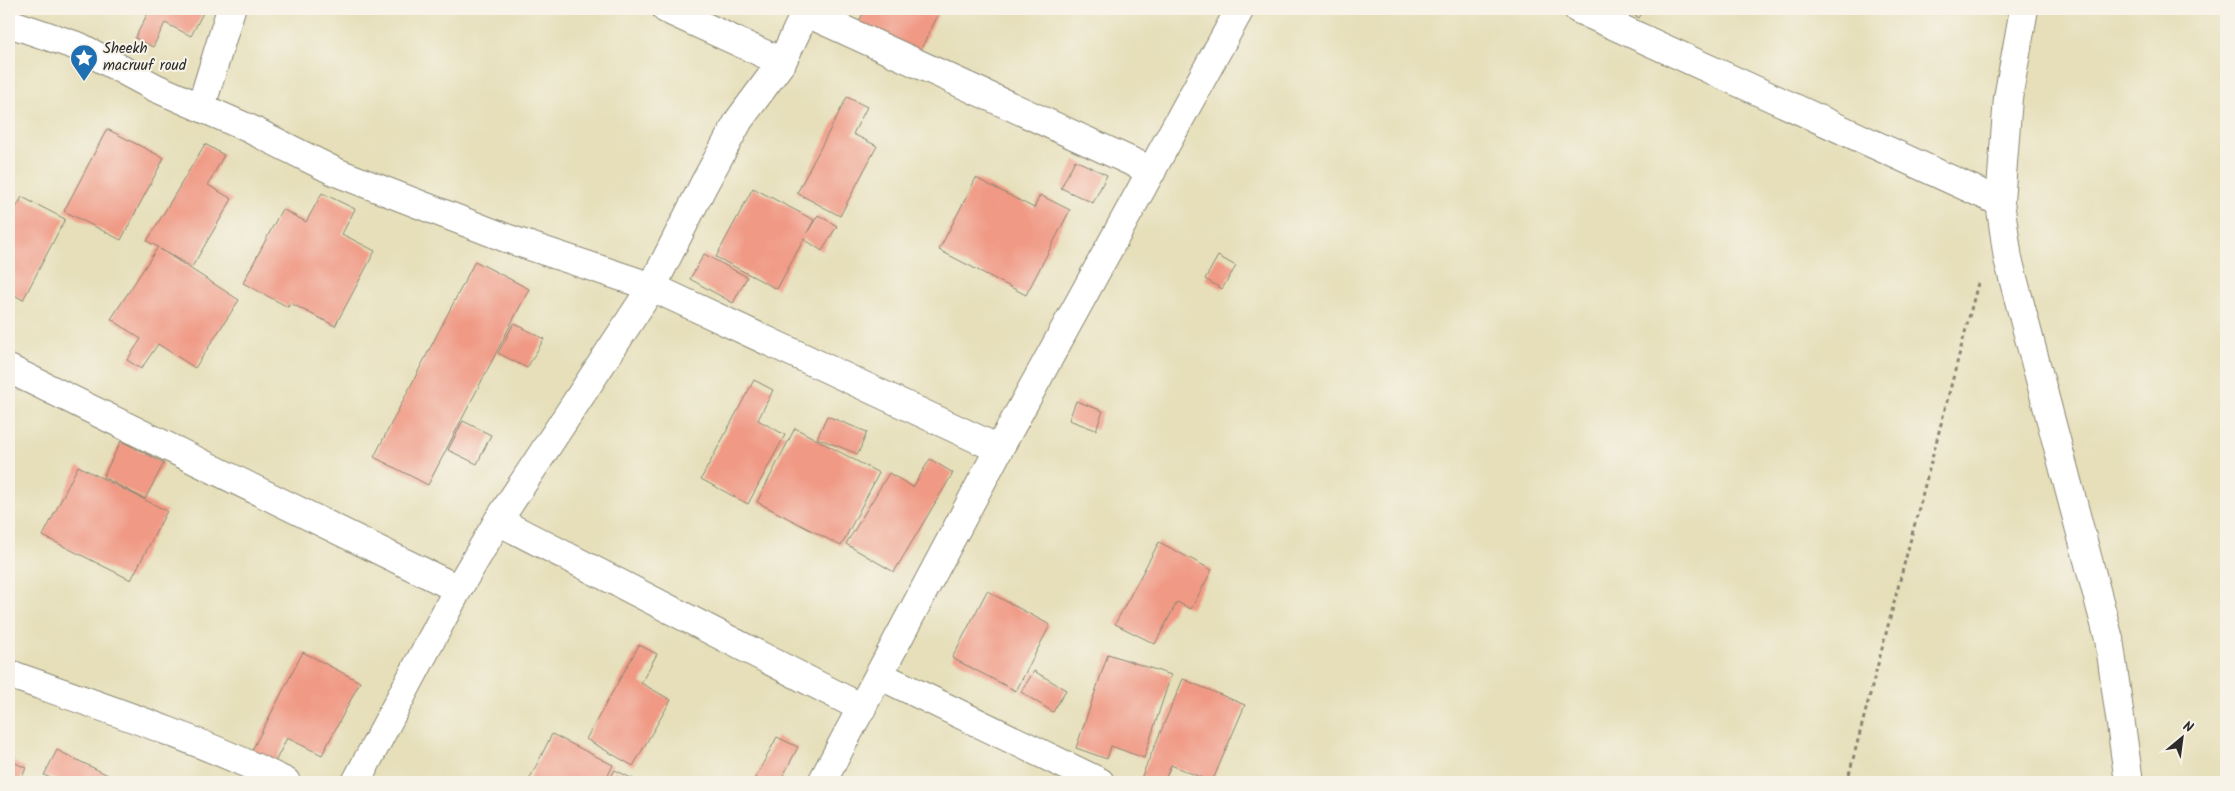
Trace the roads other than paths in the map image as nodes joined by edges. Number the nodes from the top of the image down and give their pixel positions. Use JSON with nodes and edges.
{"nodes":[{"id":1,"x":231,"y":9,"type":"edge"},
{"id":2,"x":666,"y":9,"type":"edge"},
{"id":3,"x":1240,"y":9,"type":"edge"},
{"id":4,"x":1578,"y":9,"type":"edge"},
{"id":5,"x":2024,"y":9,"type":"edge"},
{"id":6,"x":806,"y":10,"type":"edge"},
{"id":7,"x":9,"y":23,"type":"edge"},
{"id":8,"x":782,"y":62,"type":"junction"},
{"id":9,"x":201,"y":107,"type":"junction"},
{"id":10,"x":1152,"y":171,"type":"junction"},
{"id":11,"x":2000,"y":202,"type":"junction"},
{"id":12,"x":652,"y":287,"type":"junction"},
{"id":13,"x":9,"y":369,"type":"edge"},
{"id":14,"x":999,"y":449,"type":"junction"},
{"id":15,"x":498,"y":520,"type":"junction"},
{"id":16,"x":458,"y":589,"type":"junction"},
{"id":17,"x":9,"y":674,"type":"edge"},
{"id":18,"x":879,"y":676,"type":"junction"},
{"id":19,"x":862,"y":708,"type":"junction"},
{"id":20,"x":365,"y":779,"type":"edge"},
{"id":21,"x":286,"y":782,"type":"edge"},
{"id":22,"x":822,"y":782,"type":"edge"},
{"id":23,"x":1100,"y":782,"type":"edge"},
{"id":24,"x":2129,"y":782,"type":"edge"}],
"edges":[{"from":1,"to":9,"type":"street"},
{"from":2,"to":8,"type":"street"},
{"from":3,"to":10,"type":"street"},
{"from":4,"to":11,"type":"street"},
{"from":5,"to":11,"type":"street"},
{"from":6,"to":8,"type":"street"},
{"from":6,"to":10,"type":"street"},
{"from":7,"to":9,"type":"street"},
{"from":8,"to":12,"type":"street"},
{"from":9,"to":12,"type":"street"},
{"from":10,"to":14,"type":"street"},
{"from":11,"to":24,"type":"street"},
{"from":12,"to":14,"type":"street"},
{"from":12,"to":15,"type":"street"},
{"from":13,"to":16,"type":"street"},
{"from":14,"to":18,"type":"street"},
{"from":15,"to":16,"type":"street"},
{"from":15,"to":19,"type":"street"},
{"from":16,"to":20,"type":"street"},
{"from":17,"to":21,"type":"street"},
{"from":18,"to":19,"type":"street"},
{"from":18,"to":23,"type":"street"},
{"from":19,"to":22,"type":"street"}]}
